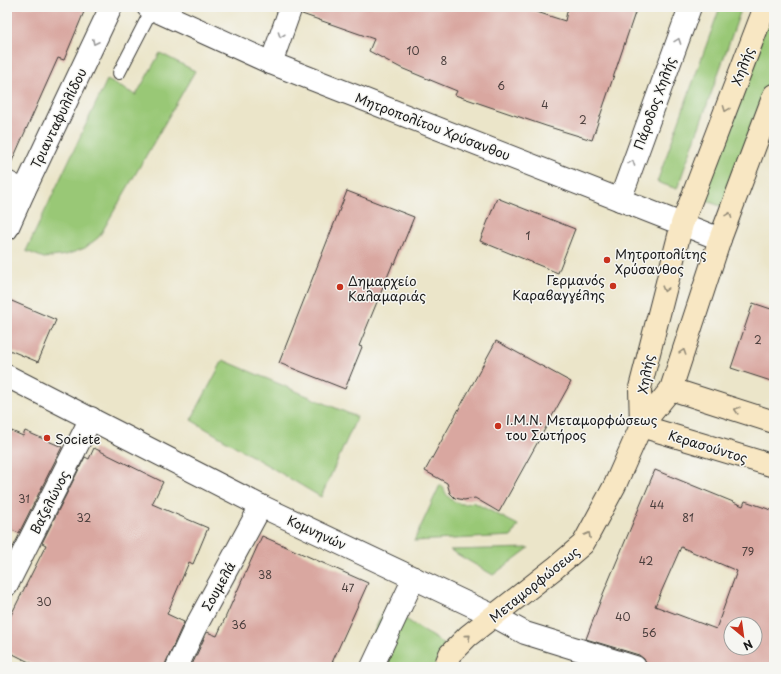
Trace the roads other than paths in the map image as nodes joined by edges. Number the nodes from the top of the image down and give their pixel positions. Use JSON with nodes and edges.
{"nodes":[{"id":1,"x":111,"y":7,"type":"edge"},
{"id":2,"x":291,"y":7,"type":"edge"},
{"id":3,"x":690,"y":7,"type":"edge"},
{"id":4,"x":765,"y":7,"type":"edge"},
{"id":5,"x":150,"y":8,"type":"edge"},
{"id":6,"x":271,"y":63,"type":"junction"},
{"id":7,"x":119,"y":73,"type":"dead end"},
{"id":8,"x":772,"y":108,"type":"edge"},
{"id":9,"x":15,"y":187,"type":"edge"},
{"id":10,"x":620,"y":200,"type":"junction"},
{"id":11,"x":682,"y":224,"type":"junction"},
{"id":12,"x":7,"y":229,"type":"edge"},
{"id":13,"x":720,"y":239,"type":"junction"},
{"id":14,"x":7,"y":376,"type":"edge"},
{"id":15,"x":671,"y":389,"type":"junction"},
{"id":16,"x":91,"y":418,"type":"junction"},
{"id":17,"x":774,"y":422,"type":"edge"},
{"id":18,"x":641,"y":426,"type":"junction"},
{"id":19,"x":774,"y":466,"type":"edge"},
{"id":20,"x":261,"y":506,"type":"junction"},
{"id":21,"x":414,"y":578,"type":"junction"},
{"id":22,"x":7,"y":585,"type":"edge"},
{"id":23,"x":494,"y":616,"type":"junction"},
{"id":24,"x":177,"y":667,"type":"edge"},
{"id":25,"x":372,"y":667,"type":"edge"},
{"id":26,"x":444,"y":667,"type":"edge"},
{"id":27,"x":635,"y":667,"type":"edge"}],
"edges":[{"from":1,"to":9,"type":"street","name":"Τριανταφυλλίδου","one_way":true},
{"from":2,"to":6,"type":"street","one_way":true},
{"from":10,"to":3,"type":"street","name":"Πάροδος Χηλής","one_way":true},
{"from":4,"to":11,"type":"main road","name":"Χηλής","one_way":true},
{"from":5,"to":6,"type":"street","name":"Μητροπολίτου Χρύσανθου"},
{"from":5,"to":7,"type":"lane"},
{"from":6,"to":10,"type":"street","name":"Μητροπολίτου Χρύσανθου"},
{"from":13,"to":8,"type":"main road","name":"Χηλής","one_way":true},
{"from":9,"to":12,"type":"street","name":"Τριανταφυλλίδου"},
{"from":10,"to":11,"type":"street","name":"Μητροπολίτου Χρύσανθου"},
{"from":11,"to":13,"type":"street","name":"Μητροπολίτου Χρύσανθου"},
{"from":11,"to":18,"type":"main road","name":"Χηλής","one_way":true},
{"from":15,"to":13,"type":"main road","name":"Χηλής","one_way":true},
{"from":14,"to":16,"type":"street","name":"Κομνηνών"},
{"from":17,"to":15,"type":"main road","one_way":true},
{"from":15,"to":18,"type":"main road","name":"Χηλής"},
{"from":16,"to":20,"type":"street","name":"Κομνηνών"},
{"from":16,"to":22,"type":"street","name":"Βαζελώνος"},
{"from":18,"to":19,"type":"main road","name":"Κερασούντος"},
{"from":23,"to":18,"type":"main road","name":"Μεταμορφώσεως","one_way":true},
{"from":20,"to":21,"type":"street","name":"Κομνηνών"},
{"from":20,"to":24,"type":"street","name":"Σουμελά"},
{"from":21,"to":23,"type":"street","name":"Κομνηνών"},
{"from":21,"to":25,"type":"street"},
{"from":26,"to":23,"type":"main road","name":"Μεταμορφώσεως","one_way":true},
{"from":23,"to":27,"type":"street","name":"Κομνηνών"}]}
